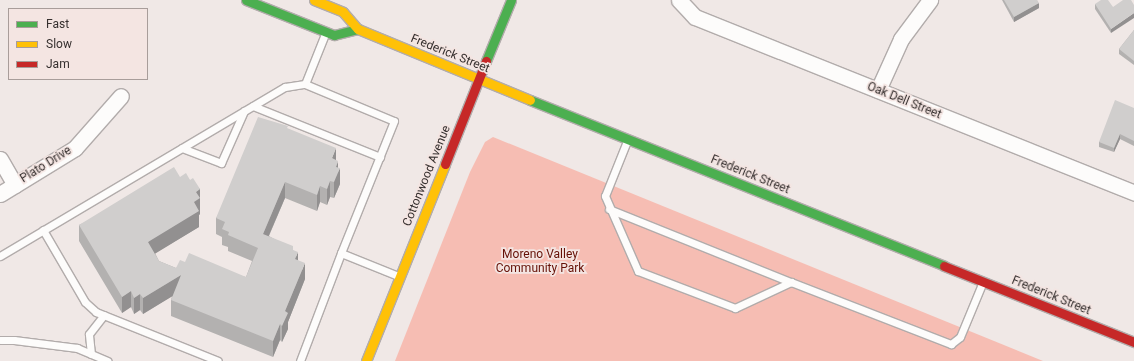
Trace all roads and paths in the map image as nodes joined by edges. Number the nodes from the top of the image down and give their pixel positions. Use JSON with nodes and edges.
{"nodes":[{"id":1,"x":246,"y":0,"type":"edge"},
{"id":2,"x":314,"y":0,"type":"edge"},
{"id":3,"x":511,"y":0,"type":"edge"},
{"id":4,"x":930,"y":0,"type":"edge"},
{"id":5,"x":679,"y":1,"type":"edge"},
{"id":6,"x":358,"y":29,"type":"junction"},
{"id":7,"x":325,"y":32,"type":"junction"},
{"id":8,"x":479,"y":79,"type":"junction"},
{"id":9,"x":305,"y":84,"type":"junction"},
{"id":10,"x":878,"y":90,"type":"junction"},
{"id":11,"x":121,"y":96,"type":"dead end"},
{"id":12,"x":253,"y":106,"type":"junction"},
{"id":13,"x":244,"y":111,"type":"junction"},
{"id":14,"x":627,"y":138,"type":"junction"},
{"id":15,"x":182,"y":148,"type":"junction"},
{"id":16,"x":380,"y":157,"type":"junction"},
{"id":17,"x":0,"y":159,"type":"edge"},
{"id":18,"x":15,"y":185,"type":"junction"},
{"id":19,"x":1134,"y":193,"type":"edge"},
{"id":20,"x":0,"y":194,"type":"edge"},
{"id":21,"x":609,"y":209,"type":"junction"},
{"id":22,"x":43,"y":230,"type":"junction"},
{"id":23,"x":342,"y":254,"type":"junction"},
{"id":24,"x":0,"y":256,"type":"edge"},
{"id":25,"x":400,"y":276,"type":"junction"},
{"id":26,"x":983,"y":281,"type":"junction"},
{"id":27,"x":791,"y":282,"type":"junction"},
{"id":28,"x":104,"y":315,"type":"junction"},
{"id":29,"x":0,"y":340,"type":"edge"},
{"id":30,"x":1134,"y":342,"type":"edge"},
{"id":31,"x":91,"y":354,"type":"junction"},
{"id":32,"x":107,"y":361,"type":"edge"},
{"id":33,"x":218,"y":361,"type":"edge"},
{"id":34,"x":300,"y":361,"type":"edge"},
{"id":35,"x":366,"y":361,"type":"edge"}],
"edges":[{"from":1,"to":7,"type":"main road"},
{"from":2,"to":6,"type":"main road","name":"Frederick Street"},
{"from":3,"to":8,"type":"main road","name":"Cottonwood Avenue"},
{"from":4,"to":10,"type":"street"},
{"from":5,"to":10,"type":"street","name":"Oak Dell Street"},
{"from":6,"to":7,"type":"main road"},
{"from":6,"to":8,"type":"main road","name":"Frederick Street"},
{"from":7,"to":9,"type":"lane"},
{"from":8,"to":14,"type":"main road","name":"Frederick Street"},
{"from":8,"to":25,"type":"main road","name":"Cottonwood Avenue"},
{"from":9,"to":12,"type":"lane"},
{"from":9,"to":16,"type":"lane"},
{"from":10,"to":19,"type":"street","name":"Oak Dell Street"},
{"from":11,"to":18,"type":"street","name":"Plato Drive"},
{"from":12,"to":13,"type":"lane"},
{"from":12,"to":16,"type":"lane"},
{"from":13,"to":15,"type":"lane"},
{"from":13,"to":15,"type":"lane"},
{"from":14,"to":21,"type":"lane"},
{"from":14,"to":26,"type":"main road","name":"Frederick Street"},
{"from":15,"to":22,"type":"lane"},
{"from":16,"to":23,"type":"lane"},
{"from":17,"to":18,"type":"street"},
{"from":18,"to":20,"type":"street","name":"Plato Drive"},
{"from":21,"to":27,"type":"lane"},
{"from":21,"to":27,"type":"lane"},
{"from":22,"to":24,"type":"lane"},
{"from":22,"to":28,"type":"lane"},
{"from":23,"to":25,"type":"lane"},
{"from":23,"to":34,"type":"lane"},
{"from":25,"to":35,"type":"main road","name":"Cottonwood Avenue"},
{"from":26,"to":27,"type":"lane"},
{"from":26,"to":30,"type":"main road","name":"Frederick Street"},
{"from":28,"to":31,"type":"lane"},
{"from":28,"to":33,"type":"lane"},
{"from":29,"to":31,"type":"lane"},
{"from":31,"to":32,"type":"lane"}]}
